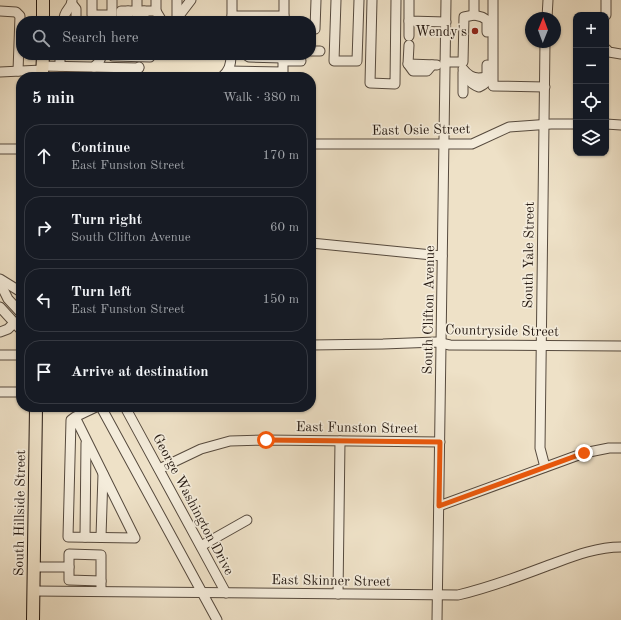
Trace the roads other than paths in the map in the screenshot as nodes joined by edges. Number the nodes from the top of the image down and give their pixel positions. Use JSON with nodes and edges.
{"nodes":[{"id":1,"x":43,"y":0,"type":"edge"},
{"id":2,"x":92,"y":0,"type":"edge"},
{"id":3,"x":112,"y":0,"type":"edge"},
{"id":4,"x":137,"y":0,"type":"edge"},
{"id":5,"x":156,"y":0,"type":"edge"},
{"id":6,"x":177,"y":0,"type":"edge"},
{"id":7,"x":192,"y":0,"type":"edge"},
{"id":8,"x":232,"y":0,"type":"edge"},
{"id":9,"x":284,"y":0,"type":"edge"},
{"id":10,"x":316,"y":0,"type":"edge"},
{"id":11,"x":336,"y":0,"type":"edge"},
{"id":12,"x":359,"y":0,"type":"edge"},
{"id":13,"x":372,"y":0,"type":"edge"},
{"id":14,"x":396,"y":0,"type":"edge"},
{"id":15,"x":409,"y":0,"type":"edge"},
{"id":16,"x":446,"y":0,"type":"edge"},
{"id":17,"x":474,"y":0,"type":"edge"},
{"id":18,"x":493,"y":0,"type":"edge"},
{"id":19,"x":548,"y":0,"type":"edge"},
{"id":20,"x":606,"y":0,"type":"edge"},
{"id":21,"x":72,"y":2,"type":"edge"},
{"id":22,"x":0,"y":11,"type":"edge"},
{"id":23,"x":140,"y":11,"type":"junction"},
{"id":24,"x":547,"y":12,"type":"edge"},
{"id":25,"x":606,"y":12,"type":"edge"},
{"id":26,"x":474,"y":15,"type":"junction"},
{"id":27,"x":20,"y":16,"type":"edge"},
{"id":28,"x":43,"y":16,"type":"edge"},
{"id":29,"x":64,"y":16,"type":"edge"},
{"id":30,"x":76,"y":16,"type":"edge"},
{"id":31,"x":130,"y":16,"type":"edge"},
{"id":32,"x":134,"y":16,"type":"edge"},
{"id":33,"x":138,"y":16,"type":"edge"},
{"id":34,"x":142,"y":16,"type":"edge"},
{"id":35,"x":146,"y":16,"type":"edge"},
{"id":36,"x":151,"y":16,"type":"edge"},
{"id":37,"x":176,"y":16,"type":"edge"},
{"id":38,"x":179,"y":16,"type":"edge"},
{"id":39,"x":232,"y":16,"type":"edge"},
{"id":40,"x":284,"y":16,"type":"edge"},
{"id":41,"x":316,"y":16,"type":"edge"},
{"id":42,"x":316,"y":16,"type":"edge"},
{"id":43,"x":409,"y":21,"type":"junction"},
{"id":44,"x":446,"y":22,"type":"junction"},
{"id":45,"x":316,"y":30,"type":"edge"},
{"id":46,"x":545,"y":48,"type":"edge"},
{"id":47,"x":609,"y":48,"type":"edge"},
{"id":48,"x":621,"y":48,"type":"edge"},
{"id":49,"x":609,"y":52,"type":"edge"},
{"id":50,"x":621,"y":54,"type":"edge"},
{"id":51,"x":18,"y":60,"type":"edge"},
{"id":52,"x":60,"y":60,"type":"edge"},
{"id":53,"x":100,"y":60,"type":"edge"},
{"id":54,"x":108,"y":60,"type":"edge"},
{"id":55,"x":147,"y":60,"type":"edge"},
{"id":56,"x":230,"y":60,"type":"edge"},
{"id":57,"x":283,"y":60,"type":"edge"},
{"id":58,"x":295,"y":60,"type":"edge"},
{"id":59,"x":301,"y":61,"type":"dead end"},
{"id":60,"x":445,"y":63,"type":"junction"},
{"id":61,"x":60,"y":66,"type":"junction"},
{"id":62,"x":42,"y":67,"type":"edge"},
{"id":63,"x":94,"y":67,"type":"junction"},
{"id":64,"x":105,"y":67,"type":"junction"},
{"id":65,"x":138,"y":68,"type":"junction"},
{"id":66,"x":464,"y":68,"type":"junction"},
{"id":67,"x":18,"y":71,"type":"junction"},
{"id":68,"x":0,"y":72,"type":"edge"},
{"id":69,"x":133,"y":72,"type":"edge"},
{"id":70,"x":226,"y":72,"type":"edge"},
{"id":71,"x":283,"y":72,"type":"edge"},
{"id":72,"x":545,"y":87,"type":"junction"},
{"id":73,"x":463,"y":93,"type":"dead end"},
{"id":74,"x":544,"y":124,"type":"junction"},
{"id":75,"x":573,"y":124,"type":"edge"},
{"id":76,"x":609,"y":124,"type":"edge"},
{"id":77,"x":621,"y":125,"type":"edge"},
{"id":78,"x":316,"y":144,"type":"edge"},
{"id":79,"x":444,"y":145,"type":"junction"},
{"id":80,"x":0,"y":149,"type":"edge"},
{"id":81,"x":16,"y":149,"type":"edge"},
{"id":82,"x":316,"y":243,"type":"edge"},
{"id":83,"x":442,"y":256,"type":"junction"},
{"id":84,"x":0,"y":279,"type":"edge"},
{"id":85,"x":0,"y":283,"type":"edge"},
{"id":86,"x":16,"y":289,"type":"edge"},
{"id":87,"x":0,"y":308,"type":"edge"},
{"id":88,"x":16,"y":308,"type":"edge"},
{"id":89,"x":14,"y":323,"type":"joint"},
{"id":90,"x":0,"y":332,"type":"edge"},
{"id":91,"x":441,"y":343,"type":"junction"},
{"id":92,"x":316,"y":345,"type":"edge"},
{"id":93,"x":542,"y":345,"type":"junction"},
{"id":94,"x":621,"y":346,"type":"edge"},
{"id":95,"x":0,"y":355,"type":"edge"},
{"id":96,"x":16,"y":355,"type":"edge"},
{"id":97,"x":0,"y":392,"type":"edge"},
{"id":98,"x":16,"y":392,"type":"edge"},
{"id":99,"x":36,"y":412,"type":"edge"},
{"id":100,"x":85,"y":412,"type":"edge"},
{"id":101,"x":104,"y":412,"type":"edge"},
{"id":102,"x":128,"y":412,"type":"edge"},
{"id":103,"x":74,"y":417,"type":"junction"},
{"id":104,"x":340,"y":441,"type":"junction"},
{"id":105,"x":86,"y":442,"type":"junction"},
{"id":106,"x":440,"y":442,"type":"junction"},
{"id":107,"x":621,"y":448,"type":"edge"},
{"id":108,"x":545,"y":467,"type":"junction"},
{"id":109,"x":159,"y":469,"type":"junction"},
{"id":110,"x":103,"y":473,"type":"junction"},
{"id":111,"x":439,"y":506,"type":"junction"},
{"id":112,"x":247,"y":520,"type":"dead end"},
{"id":113,"x":85,"y":537,"type":"junction"},
{"id":114,"x":101,"y":537,"type":"junction"},
{"id":115,"x":201,"y":546,"type":"junction"},
{"id":116,"x":621,"y":547,"type":"edge"},
{"id":117,"x":34,"y":567,"type":"junction"},
{"id":118,"x":69,"y":567,"type":"junction"},
{"id":119,"x":101,"y":581,"type":"junction"},
{"id":120,"x":34,"y":590,"type":"junction"},
{"id":121,"x":101,"y":591,"type":"junction"},
{"id":122,"x":202,"y":592,"type":"junction"},
{"id":123,"x":226,"y":593,"type":"junction"},
{"id":124,"x":338,"y":594,"type":"junction"},
{"id":125,"x":438,"y":595,"type":"junction"},
{"id":126,"x":33,"y":620,"type":"edge"},
{"id":127,"x":217,"y":620,"type":"edge"},
{"id":128,"x":437,"y":620,"type":"edge"}],
"edges":[{"from":1,"to":28,"type":"main road"},
{"from":2,"to":3,"type":"street"},
{"from":4,"to":23,"type":"street"},
{"from":5,"to":23,"type":"street"},
{"from":6,"to":37,"type":"street"},
{"from":7,"to":38,"type":"street"},
{"from":8,"to":39,"type":"street"},
{"from":9,"to":40,"type":"street"},
{"from":10,"to":41,"type":"street"},
{"from":11,"to":12,"type":"street"},
{"from":13,"to":14,"type":"street"},
{"from":15,"to":43,"type":"street"},
{"from":16,"to":44,"type":"street","name":"South Clifton Avenue"},
{"from":17,"to":26,"type":"street"},
{"from":18,"to":72,"type":"street"},
{"from":19,"to":24,"type":"street"},
{"from":20,"to":25,"type":"street"},
{"from":21,"to":29,"type":"street"},
{"from":21,"to":30,"type":"street"},
{"from":22,"to":27,"type":"street"},
{"from":23,"to":31,"type":"street"},
{"from":23,"to":32,"type":"street"},
{"from":23,"to":33,"type":"street"},
{"from":23,"to":34,"type":"street"},
{"from":23,"to":35,"type":"street"},
{"from":23,"to":36,"type":"street"},
{"from":26,"to":66,"type":"street"},
{"from":26,"to":66,"type":"street"},
{"from":42,"to":45,"type":"street"},
{"from":43,"to":44,"type":"street"},
{"from":43,"to":60,"type":"street"},
{"from":44,"to":60,"type":"street","name":"South Clifton Avenue"},
{"from":46,"to":72,"type":"street","name":"South Yale Street"},
{"from":47,"to":48,"type":"street"},
{"from":49,"to":50,"type":"street"},
{"from":51,"to":67,"type":"street"},
{"from":52,"to":61,"type":"street"},
{"from":53,"to":63,"type":"street"},
{"from":54,"to":64,"type":"street"},
{"from":55,"to":65,"type":"street"},
{"from":56,"to":70,"type":"street"},
{"from":57,"to":71,"type":"street"},
{"from":58,"to":59,"type":"street"},
{"from":60,"to":66,"type":"street"},
{"from":60,"to":79,"type":"street","name":"South Clifton Avenue"},
{"from":61,"to":62,"type":"street"},
{"from":61,"to":63,"type":"street"},
{"from":62,"to":67,"type":"street"},
{"from":63,"to":64,"type":"street"},
{"from":64,"to":65,"type":"street"},
{"from":65,"to":69,"type":"street"},
{"from":66,"to":73,"type":"street"},
{"from":67,"to":68,"type":"street"},
{"from":72,"to":74,"type":"street","name":"South Yale Street"},
{"from":74,"to":75,"type":"street","name":"East Osie Street"},
{"from":74,"to":79,"type":"street","name":"East Osie Street"},
{"from":74,"to":93,"type":"street","name":"South Yale Street"},
{"from":76,"to":77,"type":"street"},
{"from":78,"to":79,"type":"street","name":"East Osie Street"},
{"from":79,"to":83,"type":"street","name":"South Clifton Avenue"},
{"from":80,"to":81,"type":"street"},
{"from":82,"to":83,"type":"street"},
{"from":83,"to":91,"type":"street","name":"South Clifton Avenue"},
{"from":84,"to":86,"type":"street"},
{"from":85,"to":88,"type":"street"},
{"from":87,"to":89,"type":"street"},
{"from":89,"to":90,"type":"street"},
{"from":91,"to":92,"type":"street","name":"Countryside Street"},
{"from":91,"to":93,"type":"street","name":"Countryside Street"},
{"from":91,"to":106,"type":"street","name":"South Clifton Avenue"},
{"from":93,"to":94,"type":"street","name":"Countryside Street"},
{"from":93,"to":108,"type":"street","name":"South Yale Street"},
{"from":95,"to":96,"type":"street"},
{"from":97,"to":98,"type":"street"},
{"from":99,"to":117,"type":"main road","name":"South Hillside Street"},
{"from":100,"to":103,"type":"street"},
{"from":101,"to":122,"type":"street"},
{"from":102,"to":109,"type":"street","name":"George Washington Drive"},
{"from":103,"to":105,"type":"street"},
{"from":103,"to":113,"type":"street"},
{"from":104,"to":106,"type":"street","name":"East Funston Street"},
{"from":104,"to":109,"type":"street","name":"East Funston Street"},
{"from":104,"to":124,"type":"street"},
{"from":105,"to":110,"type":"street"},
{"from":105,"to":113,"type":"street"},
{"from":106,"to":111,"type":"street","name":"South Clifton Avenue"},
{"from":107,"to":108,"type":"street"},
{"from":108,"to":111,"type":"street"},
{"from":109,"to":115,"type":"street","name":"George Washington Drive"},
{"from":110,"to":114,"type":"street"},
{"from":110,"to":114,"type":"street"},
{"from":111,"to":125,"type":"street","name":"South Clifton Avenue"},
{"from":112,"to":115,"type":"street"},
{"from":113,"to":114,"type":"street"},
{"from":115,"to":123,"type":"street","name":"George Washington Drive"},
{"from":116,"to":125,"type":"street","name":"East Skinner Street"},
{"from":117,"to":118,"type":"street"},
{"from":117,"to":120,"type":"main road","name":"South Hillside Street"},
{"from":118,"to":119,"type":"street"},
{"from":118,"to":119,"type":"street"},
{"from":119,"to":121,"type":"street"},
{"from":120,"to":121,"type":"street","name":"East Skinner Street"},
{"from":120,"to":126,"type":"main road","name":"South Hillside Street"},
{"from":121,"to":122,"type":"street","name":"East Skinner Street"},
{"from":122,"to":123,"type":"street","name":"East Skinner Street"},
{"from":122,"to":127,"type":"street"},
{"from":123,"to":124,"type":"street","name":"East Skinner Street"},
{"from":124,"to":125,"type":"street","name":"East Skinner Street"},
{"from":125,"to":128,"type":"street","name":"South Clifton Avenue"}]}
